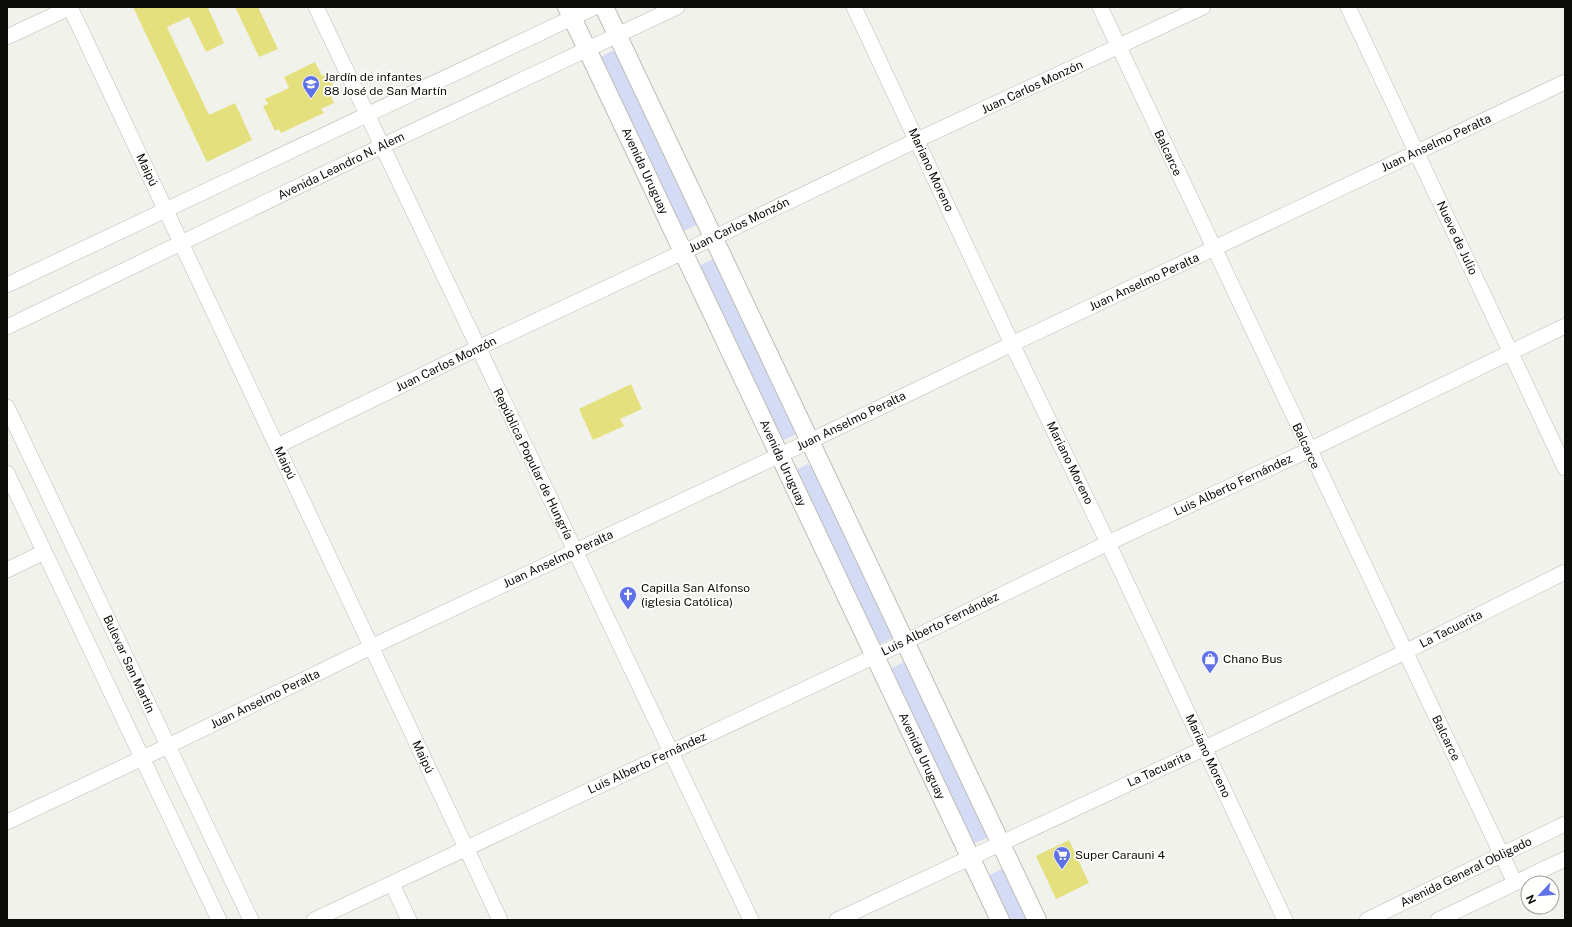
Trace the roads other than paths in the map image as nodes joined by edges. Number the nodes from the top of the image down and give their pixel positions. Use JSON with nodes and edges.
{"nodes":[{"id":1,"x":70,"y":7,"type":"edge"},
{"id":2,"x":316,"y":7,"type":"edge"},
{"id":3,"x":595,"y":7,"type":"edge"},
{"id":4,"x":604,"y":7,"type":"edge"},
{"id":5,"x":677,"y":7,"type":"edge"},
{"id":6,"x":854,"y":7,"type":"edge"},
{"id":7,"x":1100,"y":7,"type":"edge"},
{"id":8,"x":1203,"y":7,"type":"edge"},
{"id":9,"x":1348,"y":7,"type":"edge"},
{"id":10,"x":570,"y":13,"type":"edge"},
{"id":11,"x":618,"y":35,"type":"junction"},
{"id":12,"x":7,"y":37,"type":"edge"},
{"id":13,"x":1118,"y":47,"type":"junction"},
{"id":14,"x":587,"y":49,"type":"junction"},
{"id":15,"x":1565,"y":82,"type":"edge"},
{"id":16,"x":367,"y":116,"type":"junction"},
{"id":17,"x":917,"y":140,"type":"junction"},
{"id":18,"x":382,"y":146,"type":"junction"},
{"id":19,"x":1416,"y":152,"type":"junction"},
{"id":20,"x":166,"y":210,"type":"junction"},
{"id":21,"x":714,"y":238,"type":"junction"},
{"id":22,"x":181,"y":243,"type":"junction"},
{"id":23,"x":1214,"y":249,"type":"junction"},
{"id":24,"x":683,"y":252,"type":"junction"},
{"id":25,"x":7,"y":285,"type":"edge"},
{"id":26,"x":1565,"y":326,"type":"edge"},
{"id":27,"x":7,"y":327,"type":"edge"},
{"id":28,"x":1012,"y":344,"type":"junction"},
{"id":29,"x":478,"y":348,"type":"junction"},
{"id":30,"x":1510,"y":351,"type":"junction"},
{"id":31,"x":7,"y":408,"type":"edge"},
{"id":32,"x":810,"y":441,"type":"junction"},
{"id":33,"x":277,"y":446,"type":"junction"},
{"id":34,"x":1309,"y":450,"type":"junction"},
{"id":35,"x":780,"y":455,"type":"junction"},
{"id":36,"x":1565,"y":468,"type":"edge"},
{"id":37,"x":7,"y":473,"type":"edge"},
{"id":38,"x":1108,"y":543,"type":"junction"},
{"id":39,"x":576,"y":551,"type":"junction"},
{"id":40,"x":44,"y":552,"type":"junction"},
{"id":41,"x":7,"y":570,"type":"edge"},
{"id":42,"x":1565,"y":572,"type":"edge"},
{"id":43,"x":905,"y":642,"type":"junction"},
{"id":44,"x":372,"y":647,"type":"junction"},
{"id":45,"x":1405,"y":652,"type":"junction"},
{"id":46,"x":875,"y":656,"type":"junction"},
{"id":47,"x":168,"y":746,"type":"junction"},
{"id":48,"x":1205,"y":748,"type":"junction"},
{"id":49,"x":671,"y":751,"type":"junction"},
{"id":50,"x":142,"y":757,"type":"junction"},
{"id":51,"x":7,"y":822,"type":"edge"},
{"id":52,"x":1565,"y":824,"type":"edge"},
{"id":53,"x":1000,"y":843,"type":"junction"},
{"id":54,"x":466,"y":849,"type":"junction"},
{"id":55,"x":1502,"y":855,"type":"junction"},
{"id":56,"x":970,"y":858,"type":"junction"},
{"id":57,"x":1565,"y":859,"type":"edge"},
{"id":58,"x":1515,"y":883,"type":"junction"},
{"id":59,"x":392,"y":884,"type":"junction"},
{"id":60,"x":219,"y":920,"type":"edge"},
{"id":61,"x":251,"y":920,"type":"edge"},
{"id":62,"x":314,"y":920,"type":"edge"},
{"id":63,"x":409,"y":920,"type":"edge"},
{"id":64,"x":500,"y":920,"type":"edge"},
{"id":65,"x":751,"y":920,"type":"edge"},
{"id":66,"x":837,"y":920,"type":"edge"},
{"id":67,"x":1000,"y":920,"type":"edge"},
{"id":68,"x":1037,"y":920,"type":"edge"},
{"id":69,"x":1285,"y":920,"type":"edge"},
{"id":70,"x":1367,"y":920,"type":"edge"},
{"id":71,"x":1438,"y":920,"type":"edge"}],
"edges":[{"from":1,"to":12,"type":"street"},
{"from":1,"to":20,"type":"street","name":"Maipú"},
{"from":2,"to":16,"type":"street","name":"República Popular de Hungría"},
{"from":3,"to":10,"type":"street"},
{"from":4,"to":11,"type":"street"},
{"from":5,"to":11,"type":"street","name":"Avenida Leandro N. Alem"},
{"from":6,"to":17,"type":"street","name":"Mariano Moreno"},
{"from":7,"to":13,"type":"street","name":"Balcarce"},
{"from":8,"to":13,"type":"street","name":"Juan Carlos Monzón"},
{"from":9,"to":19,"type":"street","name":"Nueve de Julio"},
{"from":10,"to":14,"type":"street","name":"Avenida Uruguay"},
{"from":10,"to":16,"type":"street"},
{"from":11,"to":14,"type":"street","name":"Avenida Leandro N. Alem"},
{"from":11,"to":21,"type":"street"},
{"from":13,"to":17,"type":"street","name":"Juan Carlos Monzón"},
{"from":13,"to":23,"type":"street","name":"Balcarce"},
{"from":14,"to":18,"type":"street","name":"Avenida Leandro N. Alem"},
{"from":14,"to":24,"type":"street","name":"Avenida Uruguay"},
{"from":15,"to":19,"type":"street","name":"Juan Anselmo Peralta"},
{"from":16,"to":18,"type":"street","name":"República Popular de Hungría"},
{"from":16,"to":20,"type":"street"},
{"from":17,"to":21,"type":"street","name":"Juan Carlos Monzón"},
{"from":17,"to":28,"type":"street","name":"Mariano Moreno"},
{"from":18,"to":22,"type":"street","name":"Avenida Leandro N. Alem"},
{"from":18,"to":29,"type":"street","name":"República Popular de Hungría"},
{"from":19,"to":23,"type":"street","name":"Juan Anselmo Peralta"},
{"from":19,"to":30,"type":"street","name":"Nueve de Julio"},
{"from":20,"to":22,"type":"street","name":"Maipú"},
{"from":20,"to":25,"type":"street"},
{"from":21,"to":24,"type":"street","name":"Juan Carlos Monzón"},
{"from":21,"to":32,"type":"street"},
{"from":22,"to":27,"type":"street","name":"Avenida Leandro N. Alem"},
{"from":22,"to":33,"type":"street","name":"Maipú"},
{"from":23,"to":28,"type":"street","name":"Juan Anselmo Peralta"},
{"from":23,"to":34,"type":"street","name":"Balcarce"},
{"from":24,"to":29,"type":"street","name":"Juan Carlos Monzón"},
{"from":24,"to":35,"type":"street","name":"Avenida Uruguay"},
{"from":26,"to":30,"type":"street","name":"Luis Alberto Fernández"},
{"from":28,"to":32,"type":"street","name":"Juan Anselmo Peralta"},
{"from":28,"to":38,"type":"street","name":"Mariano Moreno"},
{"from":29,"to":33,"type":"street","name":"Juan Carlos Monzón"},
{"from":29,"to":39,"type":"street","name":"República Popular de Hungría"},
{"from":30,"to":34,"type":"street","name":"Luis Alberto Fernández"},
{"from":30,"to":36,"type":"street","name":"Nueve de Julio"},
{"from":31,"to":47,"type":"street","name":"Bulevar San Martín"},
{"from":32,"to":35,"type":"street","name":"Juan Anselmo Peralta"},
{"from":32,"to":43,"type":"street"},
{"from":33,"to":44,"type":"street","name":"Maipú"},
{"from":34,"to":38,"type":"street","name":"Luis Alberto Fernández"},
{"from":34,"to":45,"type":"street","name":"Balcarce"},
{"from":35,"to":39,"type":"street","name":"Juan Anselmo Peralta"},
{"from":35,"to":46,"type":"street","name":"Avenida Uruguay"},
{"from":37,"to":40,"type":"street"},
{"from":38,"to":43,"type":"street","name":"Luis Alberto Fernández"},
{"from":38,"to":48,"type":"street","name":"Mariano Moreno"},
{"from":39,"to":44,"type":"street","name":"Juan Anselmo Peralta"},
{"from":39,"to":49,"type":"street","name":"República Popular de Hungría"},
{"from":40,"to":41,"type":"street"},
{"from":40,"to":50,"type":"street"},
{"from":42,"to":45,"type":"street","name":"La Tacuarita"},
{"from":43,"to":46,"type":"street","name":"Luis Alberto Fernández"},
{"from":43,"to":53,"type":"street"},
{"from":44,"to":47,"type":"street","name":"Juan Anselmo Peralta"},
{"from":44,"to":54,"type":"street","name":"Maipú"},
{"from":45,"to":48,"type":"street","name":"La Tacuarita"},
{"from":45,"to":55,"type":"street","name":"Balcarce"},
{"from":46,"to":49,"type":"street","name":"Luis Alberto Fernández"},
{"from":46,"to":56,"type":"street","name":"Avenida Uruguay"},
{"from":47,"to":50,"type":"street","name":"Juan Anselmo Peralta"},
{"from":47,"to":61,"type":"street","name":"Bulevar San Martín"},
{"from":48,"to":53,"type":"street","name":"La Tacuarita"},
{"from":48,"to":69,"type":"street","name":"Mariano Moreno"},
{"from":49,"to":54,"type":"street","name":"Luis Alberto Fernández"},
{"from":49,"to":65,"type":"street","name":"República Popular de Hungría"},
{"from":50,"to":51,"type":"street","name":"Juan Anselmo Peralta"},
{"from":50,"to":60,"type":"street"},
{"from":52,"to":55,"type":"street","name":"Avenida General Obligado"},
{"from":53,"to":56,"type":"street","name":"La Tacuarita"},
{"from":53,"to":68,"type":"street"},
{"from":54,"to":59,"type":"street","name":"Luis Alberto Fernández"},
{"from":54,"to":64,"type":"street","name":"Maipú"},
{"from":55,"to":58,"type":"street","name":"Balcarce"},
{"from":55,"to":70,"type":"street","name":"Avenida General Obligado"},
{"from":56,"to":66,"type":"street","name":"La Tacuarita"},
{"from":56,"to":67,"type":"street","name":"Avenida Uruguay"},
{"from":57,"to":58,"type":"street"},
{"from":58,"to":71,"type":"street"},
{"from":59,"to":62,"type":"street","name":"Luis Alberto Fernández"},
{"from":59,"to":63,"type":"street"}]}
